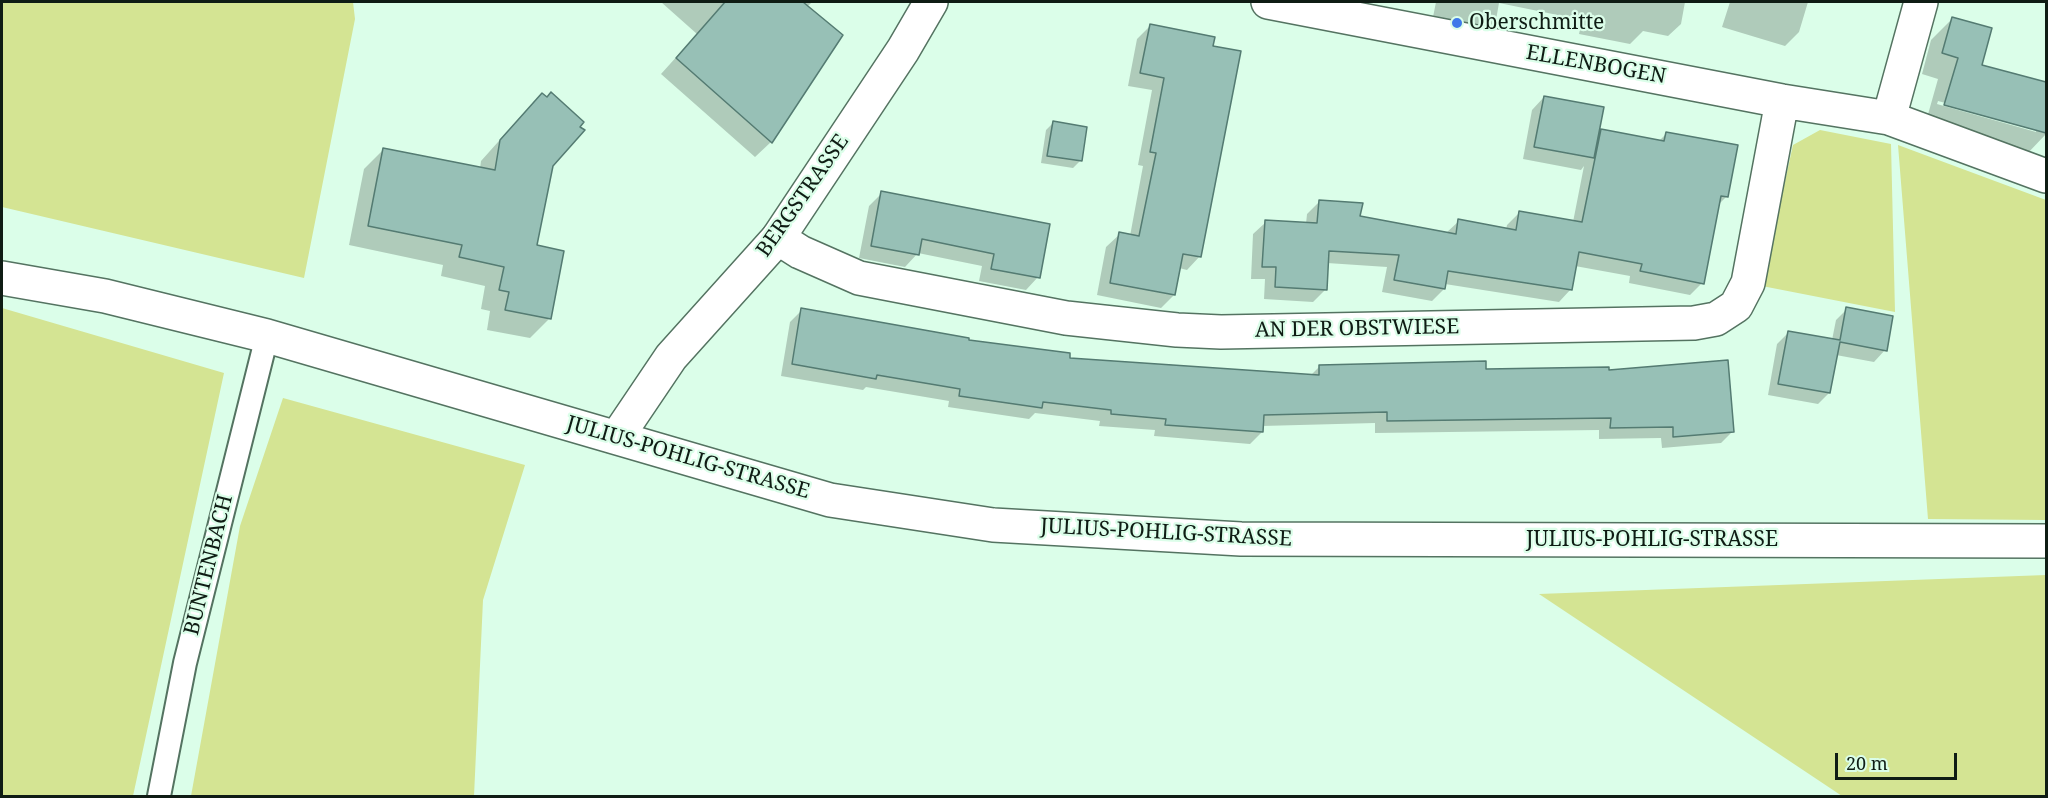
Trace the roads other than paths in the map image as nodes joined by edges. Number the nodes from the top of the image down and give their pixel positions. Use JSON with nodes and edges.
{"nodes":[{"id":1,"x":930,"y":2,"type":"edge"},
{"id":2,"x":1268,"y":2,"type":"edge"},
{"id":3,"x":1921,"y":2,"type":"edge"},
{"id":4,"x":1782,"y":101,"type":"junction"},
{"id":5,"x":1889,"y":118,"type":"junction"},
{"id":6,"x":2046,"y":176,"type":"edge"},
{"id":7,"x":778,"y":238,"type":"junction"},
{"id":8,"x":2,"y":278,"type":"edge"},
{"id":9,"x":267,"y":336,"type":"junction"},
{"id":10,"x":617,"y":437,"type":"junction"},
{"id":11,"x":2046,"y":541,"type":"edge"},
{"id":12,"x":159,"y":796,"type":"edge"}],
"edges":[{"from":1,"to":7,"type":"street","name":"BERGSTRASSE"},
{"from":2,"to":4,"type":"street","name":"ELLENBOGEN"},
{"from":3,"to":5,"type":"street"},
{"from":4,"to":5,"type":"street","name":"ELLENBOGEN"},
{"from":4,"to":7,"type":"street","name":"AN DER OBSTWIESE"},
{"from":5,"to":6,"type":"street"},
{"from":7,"to":10,"type":"street","name":"BERGSTRASSE"},
{"from":8,"to":9,"type":"street","name":"JULIUS-POHLIG-STRASSE"},
{"from":9,"to":10,"type":"street","name":"JULIUS-POHLIG-STRASSE"},
{"from":9,"to":12,"type":"lane","name":"BUNTENBACH"},
{"from":10,"to":11,"type":"street","name":"JULIUS-POHLIG-STRASSE"}]}
